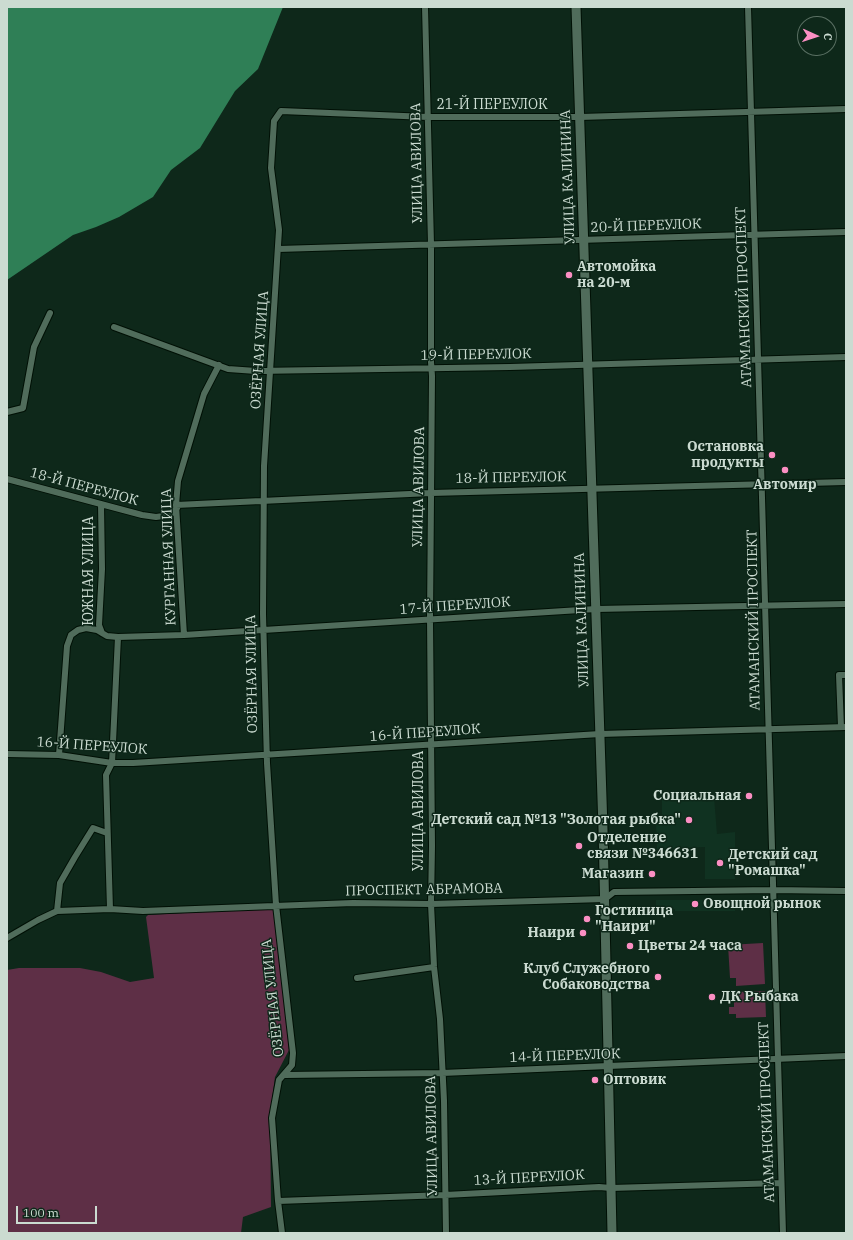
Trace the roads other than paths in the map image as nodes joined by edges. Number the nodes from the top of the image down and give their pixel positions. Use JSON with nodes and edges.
{"nodes":[{"id":1,"x":425,"y":7,"type":"edge"},
{"id":2,"x":576,"y":7,"type":"edge"},
{"id":3,"x":748,"y":7,"type":"edge"},
{"id":4,"x":846,"y":109,"type":"edge"},
{"id":5,"x":281,"y":111,"type":"joint"},
{"id":6,"x":751,"y":112,"type":"junction"},
{"id":7,"x":428,"y":117,"type":"junction"},
{"id":8,"x":580,"y":117,"type":"junction"},
{"id":9,"x":846,"y":232,"type":"edge"},
{"id":10,"x":754,"y":234,"type":"junction"},
{"id":11,"x":584,"y":240,"type":"junction"},
{"id":12,"x":431,"y":244,"type":"junction"},
{"id":13,"x":278,"y":249,"type":"junction"},
{"id":14,"x":50,"y":313,"type":"dead end"},
{"id":15,"x":114,"y":327,"type":"dead end"},
{"id":16,"x":846,"y":357,"type":"edge"},
{"id":17,"x":758,"y":359,"type":"junction"},
{"id":18,"x":219,"y":365,"type":"junction"},
{"id":19,"x":588,"y":365,"type":"junction"},
{"id":20,"x":432,"y":368,"type":"junction"},
{"id":21,"x":272,"y":371,"type":"junction"},
{"id":22,"x":7,"y":412,"type":"edge"},
{"id":23,"x":7,"y":479,"type":"edge"},
{"id":24,"x":846,"y":482,"type":"edge"},
{"id":25,"x":762,"y":484,"type":"junction"},
{"id":26,"x":592,"y":488,"type":"junction"},
{"id":27,"x":430,"y":492,"type":"junction"},
{"id":28,"x":264,"y":499,"type":"junction"},
{"id":29,"x":101,"y":504,"type":"junction"},
{"id":30,"x":177,"y":506,"type":"junction"},
{"id":31,"x":846,"y":604,"type":"edge"},
{"id":32,"x":765,"y":605,"type":"junction"},
{"id":33,"x":596,"y":609,"type":"junction"},
{"id":34,"x":430,"y":620,"type":"junction"},
{"id":35,"x":263,"y":630,"type":"junction"},
{"id":36,"x":71,"y":635,"type":"joint"},
{"id":37,"x":184,"y":635,"type":"junction"},
{"id":38,"x":107,"y":636,"type":"junction"},
{"id":39,"x":118,"y":637,"type":"junction"},
{"id":40,"x":846,"y":675,"type":"edge"},
{"id":41,"x":844,"y":727,"type":"edge"},
{"id":42,"x":768,"y":730,"type":"junction"},
{"id":43,"x":600,"y":734,"type":"junction"},
{"id":44,"x":430,"y":745,"type":"junction"},
{"id":45,"x":7,"y":754,"type":"edge"},
{"id":46,"x":59,"y":755,"type":"junction"},
{"id":47,"x":266,"y":756,"type":"junction"},
{"id":48,"x":112,"y":762,"type":"junction"},
{"id":49,"x":107,"y":833,"type":"junction"},
{"id":50,"x":773,"y":890,"type":"junction"},
{"id":51,"x":846,"y":891,"type":"edge"},
{"id":52,"x":605,"y":899,"type":"junction"},
{"id":53,"x":430,"y":904,"type":"junction"},
{"id":54,"x":276,"y":905,"type":"junction"},
{"id":55,"x":110,"y":909,"type":"junction"},
{"id":56,"x":57,"y":911,"type":"junction"},
{"id":57,"x":7,"y":938,"type":"edge"},
{"id":58,"x":434,"y":967,"type":"junction"},
{"id":59,"x":357,"y":978,"type":"dead end"},
{"id":60,"x":846,"y":1056,"type":"edge"},
{"id":61,"x":777,"y":1059,"type":"junction"},
{"id":62,"x":609,"y":1066,"type":"junction"},
{"id":63,"x":442,"y":1073,"type":"junction"},
{"id":64,"x":285,"y":1075,"type":"junction"},
{"id":65,"x":781,"y":1183,"type":"junction"},
{"id":66,"x":611,"y":1188,"type":"junction"},
{"id":67,"x":445,"y":1195,"type":"junction"},
{"id":68,"x":278,"y":1201,"type":"junction"},
{"id":69,"x":282,"y":1233,"type":"edge"},
{"id":70,"x":446,"y":1233,"type":"edge"},
{"id":71,"x":612,"y":1233,"type":"edge"},
{"id":72,"x":783,"y":1233,"type":"edge"}],
"edges":[{"from":1,"to":7,"type":"street","name":"УЛИЦА АВИЛОВА"},
{"from":2,"to":8,"type":"main road","name":"УЛИЦА КАЛИНИНА"},
{"from":3,"to":6,"type":"street","name":"АТАМАНСКИЙ ПРОСПЕКТ"},
{"from":4,"to":6,"type":"street","name":"21-Й ПЕРЕУЛОК"},
{"from":5,"to":7,"type":"street","name":"21-Й ПЕРЕУЛОК"},
{"from":5,"to":13,"type":"street","name":"ОЗЁРНАЯ УЛИЦА"},
{"from":6,"to":8,"type":"street","name":"21-Й ПЕРЕУЛОК"},
{"from":6,"to":10,"type":"street","name":"АТАМАНСКИЙ ПРОСПЕКТ"},
{"from":7,"to":8,"type":"street","name":"21-Й ПЕРЕУЛОК"},
{"from":7,"to":12,"type":"street","name":"УЛИЦА АВИЛОВА"},
{"from":8,"to":11,"type":"main road","name":"УЛИЦА КАЛИНИНА"},
{"from":9,"to":10,"type":"street","name":"20-Й ПЕРЕУЛОК"},
{"from":10,"to":11,"type":"street","name":"20-Й ПЕРЕУЛОК"},
{"from":10,"to":17,"type":"street","name":"АТАМАНСКИЙ ПРОСПЕКТ"},
{"from":11,"to":12,"type":"street","name":"20-Й ПЕРЕУЛОК"},
{"from":11,"to":19,"type":"main road","name":"УЛИЦА КАЛИНИНА"},
{"from":12,"to":13,"type":"street","name":"20-Й ПЕРЕУЛОК"},
{"from":12,"to":20,"type":"street","name":"УЛИЦА АВИЛОВА"},
{"from":13,"to":21,"type":"street","name":"ОЗЁРНАЯ УЛИЦА"},
{"from":14,"to":22,"type":"street"},
{"from":15,"to":18,"type":"street","name":"19-Й ПЕРЕУЛОК"},
{"from":16,"to":17,"type":"street","name":"19-Й ПЕРЕУЛОК"},
{"from":17,"to":19,"type":"street","name":"19-Й ПЕРЕУЛОК"},
{"from":17,"to":25,"type":"street","name":"АТАМАНСКИЙ ПРОСПЕКТ"},
{"from":18,"to":21,"type":"street","name":"19-Й ПЕРЕУЛОК"},
{"from":18,"to":30,"type":"street","name":"КУРГАННАЯ УЛИЦА"},
{"from":19,"to":20,"type":"street","name":"19-Й ПЕРЕУЛОК"},
{"from":19,"to":26,"type":"main road","name":"УЛИЦА КАЛИНИНА"},
{"from":20,"to":21,"type":"street","name":"19-Й ПЕРЕУЛОК"},
{"from":20,"to":27,"type":"street","name":"УЛИЦА АВИЛОВА"},
{"from":21,"to":28,"type":"street","name":"ОЗЁРНАЯ УЛИЦА"},
{"from":23,"to":29,"type":"street","name":"18-Й ПЕРЕУЛОК"},
{"from":24,"to":25,"type":"street","name":"18-Й ПЕРЕУЛОК"},
{"from":25,"to":26,"type":"street","name":"18-Й ПЕРЕУЛОК"},
{"from":25,"to":32,"type":"street","name":"АТАМАНСКИЙ ПРОСПЕКТ"},
{"from":26,"to":27,"type":"street","name":"18-Й ПЕРЕУЛОК"},
{"from":26,"to":33,"type":"main road","name":"УЛИЦА КАЛИНИНА"},
{"from":27,"to":28,"type":"street","name":"18-Й ПЕРЕУЛОК"},
{"from":27,"to":34,"type":"street","name":"УЛИЦА АВИЛОВА"},
{"from":28,"to":30,"type":"street","name":"18-Й ПЕРЕУЛОК"},
{"from":28,"to":35,"type":"street","name":"ОЗЁРНАЯ УЛИЦА"},
{"from":29,"to":30,"type":"street","name":"18-Й ПЕРЕУЛОК"},
{"from":29,"to":38,"type":"street","name":"ЮЖНАЯ УЛИЦА"},
{"from":30,"to":37,"type":"street","name":"КУРГАННАЯ УЛИЦА"},
{"from":31,"to":32,"type":"street","name":"17-Й ПЕРЕУЛОК"},
{"from":32,"to":33,"type":"street","name":"17-Й ПЕРЕУЛОК"},
{"from":32,"to":42,"type":"street","name":"АТАМАНСКИЙ ПРОСПЕКТ"},
{"from":33,"to":34,"type":"street","name":"17-Й ПЕРЕУЛОК"},
{"from":33,"to":43,"type":"main road","name":"УЛИЦА КАЛИНИНА"},
{"from":34,"to":35,"type":"street","name":"17-Й ПЕРЕУЛОК"},
{"from":34,"to":44,"type":"street","name":"УЛИЦА АВИЛОВА"},
{"from":35,"to":37,"type":"street","name":"17-Й ПЕРЕУЛОК"},
{"from":35,"to":47,"type":"street","name":"ОЗЁРНАЯ УЛИЦА"},
{"from":36,"to":38,"type":"street","name":"17-Й ПЕРЕУЛОК"},
{"from":36,"to":46,"type":"street","name":"ЮЖНАЯ УЛИЦА"},
{"from":37,"to":39,"type":"street","name":"17-Й ПЕРЕУЛОК"},
{"from":38,"to":39,"type":"street","name":"17-Й ПЕРЕУЛОК"},
{"from":39,"to":48,"type":"street"},
{"from":40,"to":41,"type":"street"},
{"from":41,"to":42,"type":"street","name":"16-Й ПЕРЕУЛОК"},
{"from":42,"to":43,"type":"street","name":"16-Й ПЕРЕУЛОК"},
{"from":42,"to":50,"type":"street","name":"АТАМАНСКИЙ ПРОСПЕКТ"},
{"from":43,"to":44,"type":"street","name":"16-Й ПЕРЕУЛОК"},
{"from":43,"to":52,"type":"main road","name":"УЛИЦА КАЛИНИНА"},
{"from":44,"to":47,"type":"street","name":"16-Й ПЕРЕУЛОК"},
{"from":44,"to":53,"type":"street","name":"УЛИЦА АВИЛОВА"},
{"from":45,"to":46,"type":"street","name":"16-Й ПЕРЕУЛОК"},
{"from":46,"to":48,"type":"street","name":"16-Й ПЕРЕУЛОК"},
{"from":47,"to":48,"type":"street","name":"16-Й ПЕРЕУЛОК"},
{"from":47,"to":54,"type":"street","name":"ОЗЁРНАЯ УЛИЦА"},
{"from":48,"to":49,"type":"street"},
{"from":49,"to":55,"type":"street"},
{"from":49,"to":56,"type":"street"},
{"from":50,"to":51,"type":"street","name":"ПРОСПЕКТ АБРАМОВА"},
{"from":50,"to":52,"type":"street","name":"ПРОСПЕКТ АБРАМОВА"},
{"from":50,"to":61,"type":"street","name":"АТАМАНСКИЙ ПРОСПЕКТ"},
{"from":52,"to":53,"type":"street","name":"ПРОСПЕКТ АБРАМОВА"},
{"from":52,"to":62,"type":"main road","name":"УЛИЦА КАЛИНИНА"},
{"from":53,"to":54,"type":"street","name":"ПРОСПЕКТ АБРАМОВА"},
{"from":53,"to":58,"type":"street","name":"УЛИЦА АВИЛОВА"},
{"from":54,"to":55,"type":"street","name":"ПРОСПЕКТ АБРАМОВА"},
{"from":54,"to":64,"type":"street","name":"ОЗЁРНАЯ УЛИЦА"},
{"from":55,"to":56,"type":"street","name":"ПРОСПЕКТ АБРАМОВА"},
{"from":56,"to":57,"type":"street","name":"ПРОСПЕКТ АБРАМОВА"},
{"from":58,"to":59,"type":"street"},
{"from":58,"to":63,"type":"street","name":"УЛИЦА АВИЛОВА"},
{"from":60,"to":61,"type":"street","name":"14-Й ПЕРЕУЛОК"},
{"from":61,"to":62,"type":"street","name":"14-Й ПЕРЕУЛОК"},
{"from":61,"to":65,"type":"street","name":"АТАМАНСКИЙ ПРОСПЕКТ"},
{"from":62,"to":63,"type":"street","name":"14-Й ПЕРЕУЛОК"},
{"from":62,"to":66,"type":"main road","name":"УЛИЦА КАЛИНИНА"},
{"from":63,"to":64,"type":"street","name":"14-Й ПЕРЕУЛОК"},
{"from":63,"to":67,"type":"street","name":"УЛИЦА АВИЛОВА"},
{"from":64,"to":68,"type":"street","name":"ОЗЁРНАЯ УЛИЦА"},
{"from":65,"to":66,"type":"street","name":"13-Й ПЕРЕУЛОК"},
{"from":65,"to":72,"type":"street","name":"АТАМАНСКИЙ ПРОСПЕКТ"},
{"from":66,"to":67,"type":"street","name":"13-Й ПЕРЕУЛОК"},
{"from":66,"to":71,"type":"main road","name":"УЛИЦА КАЛИНИНА"},
{"from":67,"to":68,"type":"street","name":"13-Й ПЕРЕУЛОК"},
{"from":67,"to":70,"type":"street","name":"УЛИЦА АВИЛОВА"},
{"from":68,"to":69,"type":"street","name":"ОЗЁРНАЯ УЛИЦА"}]}
